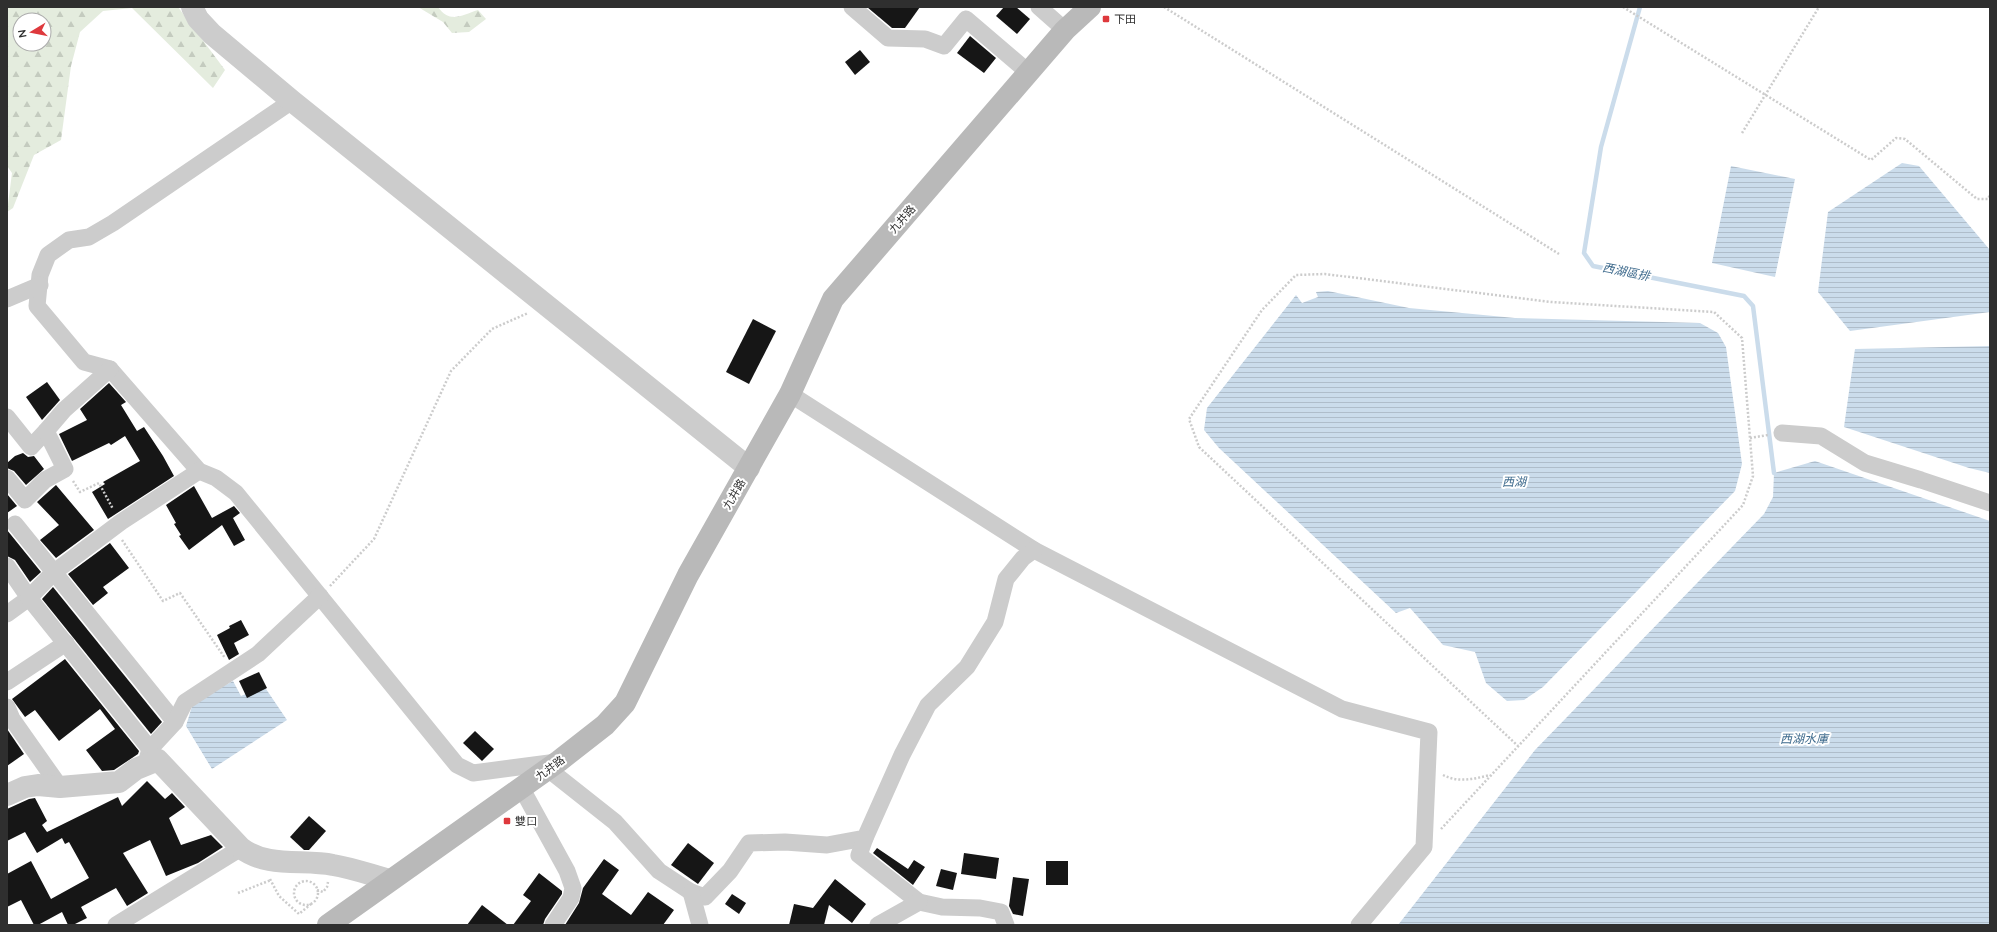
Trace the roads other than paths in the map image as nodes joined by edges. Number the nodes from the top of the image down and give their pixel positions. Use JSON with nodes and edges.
{"nodes":[{"id":1,"x":192,"y":7,"type":"edge"},
{"id":2,"x":852,"y":7,"type":"edge"},
{"id":3,"x":1039,"y":7,"type":"edge"},
{"id":4,"x":1090,"y":7,"type":"edge"},
{"id":5,"x":1065,"y":30,"type":"junction"},
{"id":6,"x":1028,"y":72,"type":"junction"},
{"id":7,"x":292,"y":101,"type":"junction"},
{"id":8,"x":40,"y":285,"type":"junction"},
{"id":9,"x":7,"y":299,"type":"edge"},
{"id":10,"x":110,"y":369,"type":"junction"},
{"id":11,"x":790,"y":394,"type":"junction"},
{"id":12,"x":7,"y":416,"type":"edge"},
{"id":13,"x":46,"y":431,"type":"junction"},
{"id":14,"x":1782,"y":433,"type":"dead end"},
{"id":15,"x":749,"y":468,"type":"junction"},
{"id":16,"x":199,"y":471,"type":"junction"},
{"id":17,"x":7,"y":478,"type":"edge"},
{"id":18,"x":25,"y":500,"type":"junction"},
{"id":19,"x":1990,"y":503,"type":"edge"},
{"id":20,"x":11,"y":528,"type":"edge"},
{"id":21,"x":1034,"y":550,"type":"junction"},
{"id":22,"x":7,"y":566,"type":"edge"},
{"id":23,"x":53,"y":573,"type":"junction"},
{"id":24,"x":320,"y":596,"type":"junction"},
{"id":25,"x":30,"y":598,"type":"junction"},
{"id":26,"x":7,"y":614,"type":"edge"},
{"id":27,"x":66,"y":643,"type":"junction"},
{"id":28,"x":7,"y":682,"type":"edge"},
{"id":29,"x":7,"y":708,"type":"edge"},
{"id":30,"x":175,"y":722,"type":"junction"},
{"id":31,"x":148,"y":757,"type":"junction"},
{"id":32,"x":554,"y":765,"type":"junction"},
{"id":33,"x":60,"y":786,"type":"junction"},
{"id":34,"x":522,"y":789,"type":"junction"},
{"id":35,"x":7,"y":795,"type":"edge"},
{"id":36,"x":865,"y":838,"type":"junction"},
{"id":37,"x":241,"y":848,"type":"junction"},
{"id":38,"x":390,"y":880,"type":"junction"},
{"id":39,"x":691,"y":892,"type":"junction"},
{"id":40,"x":920,"y":902,"type":"junction"},
{"id":41,"x":116,"y":925,"type":"edge"},
{"id":42,"x":328,"y":925,"type":"edge"},
{"id":43,"x":553,"y":925,"type":"edge"},
{"id":44,"x":700,"y":925,"type":"edge"},
{"id":45,"x":878,"y":925,"type":"edge"},
{"id":46,"x":1006,"y":925,"type":"edge"},
{"id":47,"x":1359,"y":925,"type":"edge"}],
"edges":[{"from":1,"to":7,"type":"street"},
{"from":2,"to":6,"type":"street"},
{"from":3,"to":5,"type":"street"},
{"from":4,"to":5,"type":"main road","name":"九井路"},
{"from":5,"to":6,"type":"main road","name":"九井路"},
{"from":6,"to":11,"type":"main road","name":"九井路"},
{"from":7,"to":8,"type":"street"},
{"from":7,"to":15,"type":"street"},
{"from":8,"to":9,"type":"street"},
{"from":8,"to":10,"type":"street"},
{"from":10,"to":13,"type":"street"},
{"from":10,"to":16,"type":"street"},
{"from":11,"to":15,"type":"main road","name":"九井路"},
{"from":11,"to":21,"type":"street"},
{"from":12,"to":13,"type":"street"},
{"from":13,"to":18,"type":"street"},
{"from":14,"to":19,"type":"street"},
{"from":15,"to":32,"type":"main road","name":"九井路"},
{"from":16,"to":23,"type":"street"},
{"from":16,"to":24,"type":"street"},
{"from":17,"to":18,"type":"street"},
{"from":18,"to":20,"type":"street"},
{"from":20,"to":23,"type":"street"},
{"from":21,"to":36,"type":"street"},
{"from":21,"to":47,"type":"street"},
{"from":22,"to":25,"type":"street"},
{"from":23,"to":25,"type":"street"},
{"from":23,"to":30,"type":"street"},
{"from":24,"to":30,"type":"street"},
{"from":24,"to":32,"type":"street"},
{"from":25,"to":26,"type":"street"},
{"from":25,"to":27,"type":"street"},
{"from":27,"to":28,"type":"street"},
{"from":27,"to":31,"type":"street"},
{"from":29,"to":33,"type":"street"},
{"from":30,"to":31,"type":"street"},
{"from":31,"to":33,"type":"street"},
{"from":31,"to":37,"type":"street"},
{"from":32,"to":34,"type":"main road","name":"九井路"},
{"from":32,"to":39,"type":"street"},
{"from":33,"to":35,"type":"street"},
{"from":34,"to":38,"type":"main road","name":"九井路"},
{"from":34,"to":43,"type":"street"},
{"from":36,"to":39,"type":"street"},
{"from":36,"to":40,"type":"street"},
{"from":37,"to":38,"type":"street"},
{"from":37,"to":41,"type":"street"},
{"from":38,"to":42,"type":"main road","name":"九井路"},
{"from":39,"to":44,"type":"street"},
{"from":40,"to":45,"type":"street"},
{"from":40,"to":46,"type":"street"}]}
